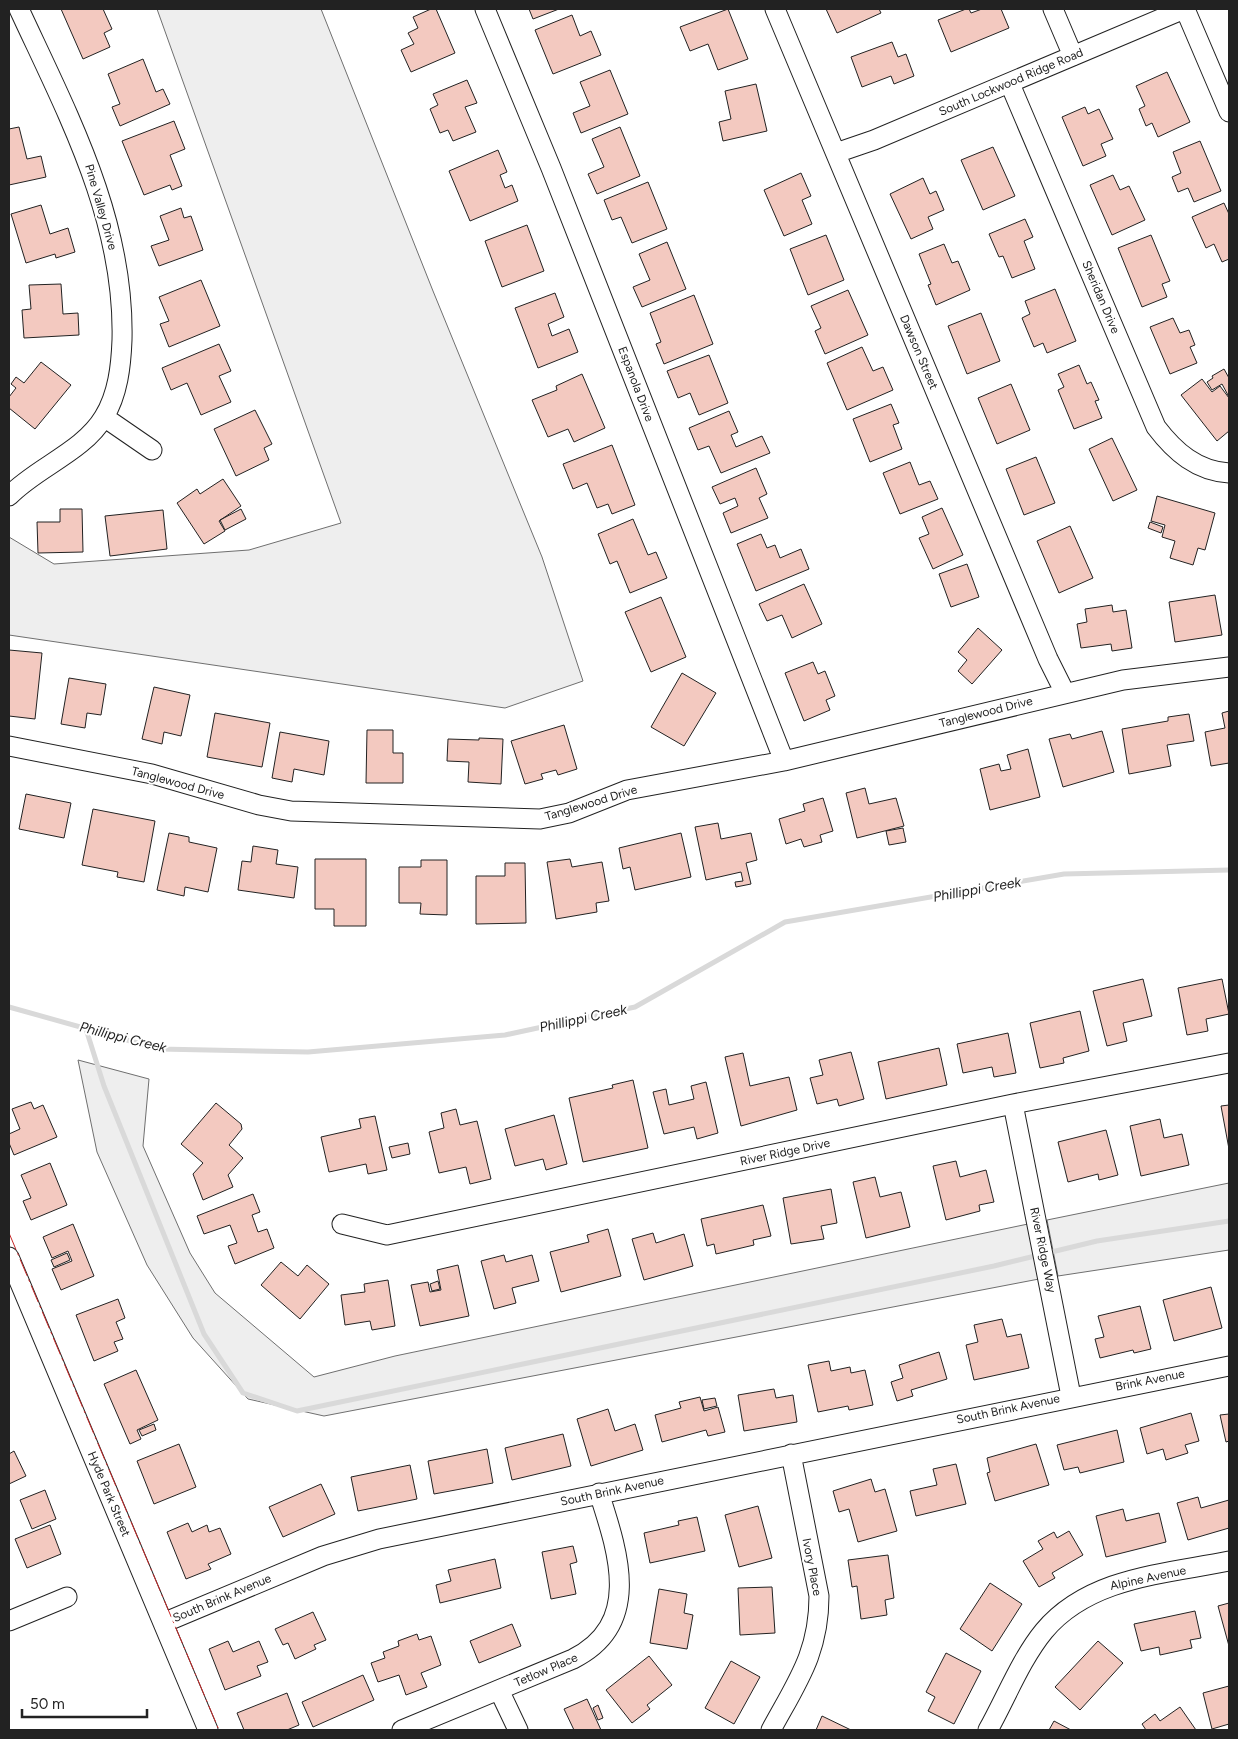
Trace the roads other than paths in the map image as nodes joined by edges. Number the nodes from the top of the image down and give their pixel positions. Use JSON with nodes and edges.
{"nodes":[{"id":1,"x":19,"y":9,"type":"edge"},
{"id":2,"x":485,"y":9,"type":"edge"},
{"id":3,"x":775,"y":9,"type":"edge"},
{"id":4,"x":1053,"y":9,"type":"edge"},
{"id":5,"x":1185,"y":9,"type":"edge"},
{"id":6,"x":1073,"y":56,"type":"junction"},
{"id":7,"x":1010,"y":84,"type":"junction"},
{"id":8,"x":1229,"y":112,"type":"edge"},
{"id":9,"x":836,"y":153,"type":"junction"},
{"id":10,"x":104,"y":417,"type":"junction"},
{"id":11,"x":152,"y":450,"type":"dead end"},
{"id":12,"x":1229,"y":472,"type":"edge"},
{"id":13,"x":9,"y":496,"type":"edge"},
{"id":14,"x":1229,"y":667,"type":"edge"},
{"id":15,"x":1065,"y":693,"type":"junction"},
{"id":16,"x":9,"y":746,"type":"edge"},
{"id":17,"x":784,"y":761,"type":"junction"},
{"id":18,"x":1229,"y":1063,"type":"edge"},
{"id":19,"x":1013,"y":1104,"type":"junction"},
{"id":20,"x":342,"y":1224,"type":"dead end"},
{"id":21,"x":9,"y":1257,"type":"edge"},
{"id":22,"x":1229,"y":1366,"type":"edge"},
{"id":23,"x":1071,"y":1396,"type":"junction"},
{"id":24,"x":791,"y":1454,"type":"junction"},
{"id":25,"x":599,"y":1493,"type":"junction"},
{"id":26,"x":1229,"y":1561,"type":"edge"},
{"id":27,"x":67,"y":1597,"type":"dead end"},
{"id":28,"x":9,"y":1621,"type":"edge"},
{"id":29,"x":163,"y":1623,"type":"junction"},
{"id":30,"x":499,"y":1690,"type":"junction"},
{"id":31,"x":208,"y":1730,"type":"edge"},
{"id":32,"x":402,"y":1730,"type":"edge"},
{"id":33,"x":518,"y":1730,"type":"edge"},
{"id":34,"x":771,"y":1730,"type":"edge"},
{"id":35,"x":988,"y":1730,"type":"edge"}],
"edges":[{"from":1,"to":10,"type":"street","name":"Pine Valley Drive"},
{"from":2,"to":17,"type":"street","name":"Espanola Drive"},
{"from":3,"to":9,"type":"street","name":"Dawson Street"},
{"from":4,"to":6,"type":"street"},
{"from":5,"to":6,"type":"street","name":"South Lockwood Ridge Road"},
{"from":5,"to":8,"type":"street"},
{"from":6,"to":7,"type":"street","name":"South Lockwood Ridge Road"},
{"from":7,"to":9,"type":"street","name":"South Lockwood Ridge Road"},
{"from":7,"to":12,"type":"street","name":"Sheridan Drive"},
{"from":9,"to":15,"type":"street","name":"Dawson Street"},
{"from":10,"to":11,"type":"street"},
{"from":10,"to":13,"type":"street","name":"Pine Valley Drive"},
{"from":14,"to":15,"type":"street","name":"Tanglewood Drive"},
{"from":15,"to":17,"type":"street","name":"Tanglewood Drive"},
{"from":16,"to":17,"type":"street","name":"Tanglewood Drive"},
{"from":18,"to":19,"type":"street","name":"River Ridge Drive"},
{"from":19,"to":20,"type":"street","name":"River Ridge Drive"},
{"from":19,"to":23,"type":"street","name":"River Ridge Way"},
{"from":21,"to":29,"type":"street","name":"Hyde Park Street"},
{"from":22,"to":23,"type":"street","name":"Brink Avenue"},
{"from":23,"to":24,"type":"street","name":"South Brink Avenue"},
{"from":24,"to":25,"type":"street","name":"South Brink Avenue"},
{"from":24,"to":34,"type":"street","name":"Ivory Place"},
{"from":25,"to":29,"type":"street","name":"South Brink Avenue"},
{"from":25,"to":30,"type":"street","name":"Tetlow Place"},
{"from":26,"to":35,"type":"street","name":"Alpine Avenue"},
{"from":27,"to":28,"type":"street"},
{"from":29,"to":31,"type":"street","name":"Hyde Park Street"},
{"from":30,"to":32,"type":"street","name":"Tetlow Place"},
{"from":30,"to":33,"type":"street"}]}
